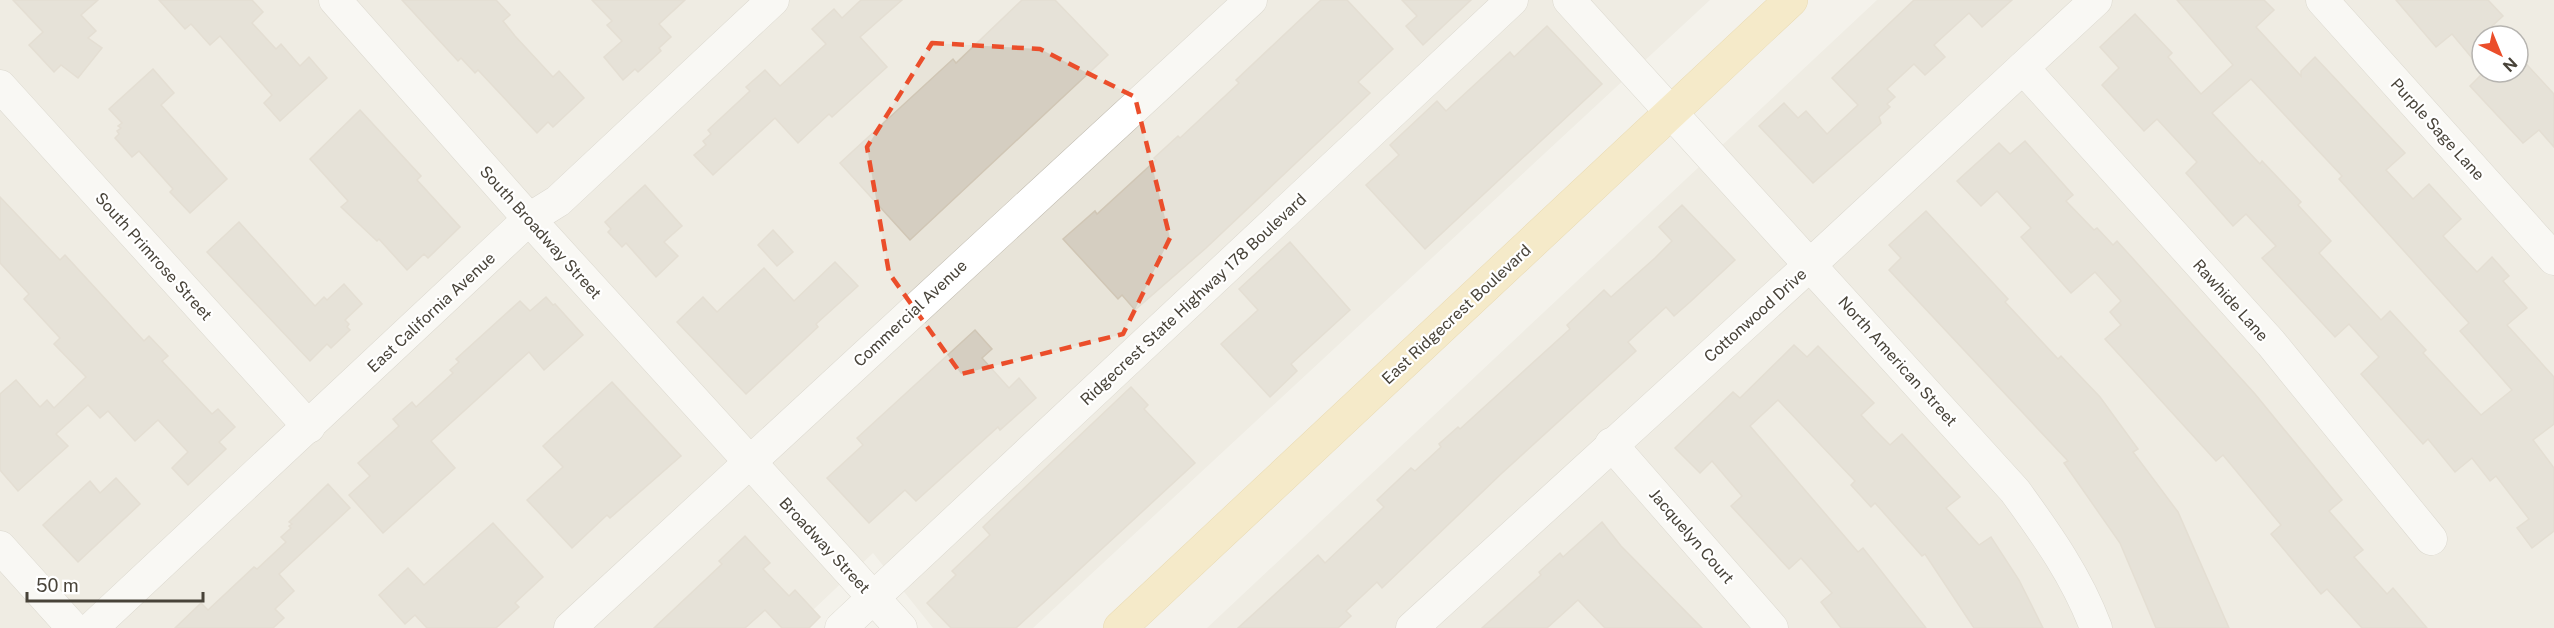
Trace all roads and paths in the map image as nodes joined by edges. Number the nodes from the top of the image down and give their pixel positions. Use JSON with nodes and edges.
{"nodes":[{"id":1,"x":335,"y":0,"type":"edge"},
{"id":2,"x":1251,"y":0,"type":"edge"},
{"id":3,"x":1512,"y":0,"type":"edge"},
{"id":4,"x":1569,"y":0,"type":"edge"},
{"id":5,"x":1791,"y":0,"type":"edge"},
{"id":6,"x":2096,"y":0,"type":"edge"},
{"id":7,"x":2322,"y":0,"type":"edge"},
{"id":8,"x":760,"y":4,"type":"edge"},
{"id":9,"x":2023,"y":68,"type":"junction"},
{"id":10,"x":0,"y":86,"type":"edge"},
{"id":11,"x":1673,"y":112,"type":"junction"},
{"id":12,"x":530,"y":219,"type":"junction"},
{"id":13,"x":2554,"y":259,"type":"edge"},
{"id":14,"x":1811,"y":264,"type":"junction"},
{"id":15,"x":309,"y":427,"type":"junction"},
{"id":16,"x":1611,"y":444,"type":"junction"},
{"id":17,"x":748,"y":462,"type":"junction"},
{"id":18,"x":2431,"y":539,"type":"dead end"},
{"id":19,"x":0,"y":547,"type":"edge"},
{"id":20,"x":874,"y":598,"type":"junction"},
{"id":21,"x":73,"y":628,"type":"edge"},
{"id":22,"x":92,"y":628,"type":"edge"},
{"id":23,"x":570,"y":628,"type":"edge"},
{"id":24,"x":841,"y":628,"type":"edge"},
{"id":25,"x":902,"y":628,"type":"edge"},
{"id":26,"x":1120,"y":628,"type":"edge"},
{"id":27,"x":1412,"y":628,"type":"edge"},
{"id":28,"x":1772,"y":628,"type":"edge"},
{"id":29,"x":2096,"y":628,"type":"edge"}],
"edges":[{"from":1,"to":12,"type":"street","name":"South Broadway Street"},
{"from":2,"to":17,"type":"street","name":"Commercial Avenue"},
{"from":3,"to":20,"type":"street","name":"Ridgecrest State Highway 178 Boulevard"},
{"from":4,"to":11,"type":"street","name":"North American Street"},
{"from":5,"to":11,"type":"main road","name":"East Ridgecrest Boulevard"},
{"from":6,"to":9,"type":"street","name":"Cottonwood Drive"},
{"from":7,"to":13,"type":"street","name":"Purple Sage Lane"},
{"from":8,"to":12,"type":"street","name":"East California Avenue"},
{"from":9,"to":14,"type":"street","name":"Cottonwood Drive"},
{"from":9,"to":18,"type":"street","name":"Rawhide Lane"},
{"from":10,"to":15,"type":"street","name":"South Primrose Street"},
{"from":11,"to":14,"type":"street","name":"North American Street"},
{"from":11,"to":26,"type":"main road","name":"East Ridgecrest Boulevard"},
{"from":12,"to":15,"type":"street","name":"East California Avenue"},
{"from":12,"to":17,"type":"street","name":"South Broadway Street"},
{"from":14,"to":16,"type":"street","name":"Cottonwood Drive"},
{"from":14,"to":29,"type":"street","name":"North American Street"},
{"from":15,"to":22,"type":"street","name":"East California Avenue"},
{"from":16,"to":27,"type":"street","name":"Cottonwood Drive"},
{"from":16,"to":28,"type":"street","name":"Jacquelyn Court"},
{"from":17,"to":20,"type":"street","name":"Broadway Street"},
{"from":17,"to":23,"type":"street","name":"Commercial Avenue"},
{"from":19,"to":21,"type":"street"},
{"from":20,"to":24,"type":"street","name":"Ridgecrest State Highway 178 Boulevard"},
{"from":20,"to":25,"type":"street","name":"Broadway Street"}]}
